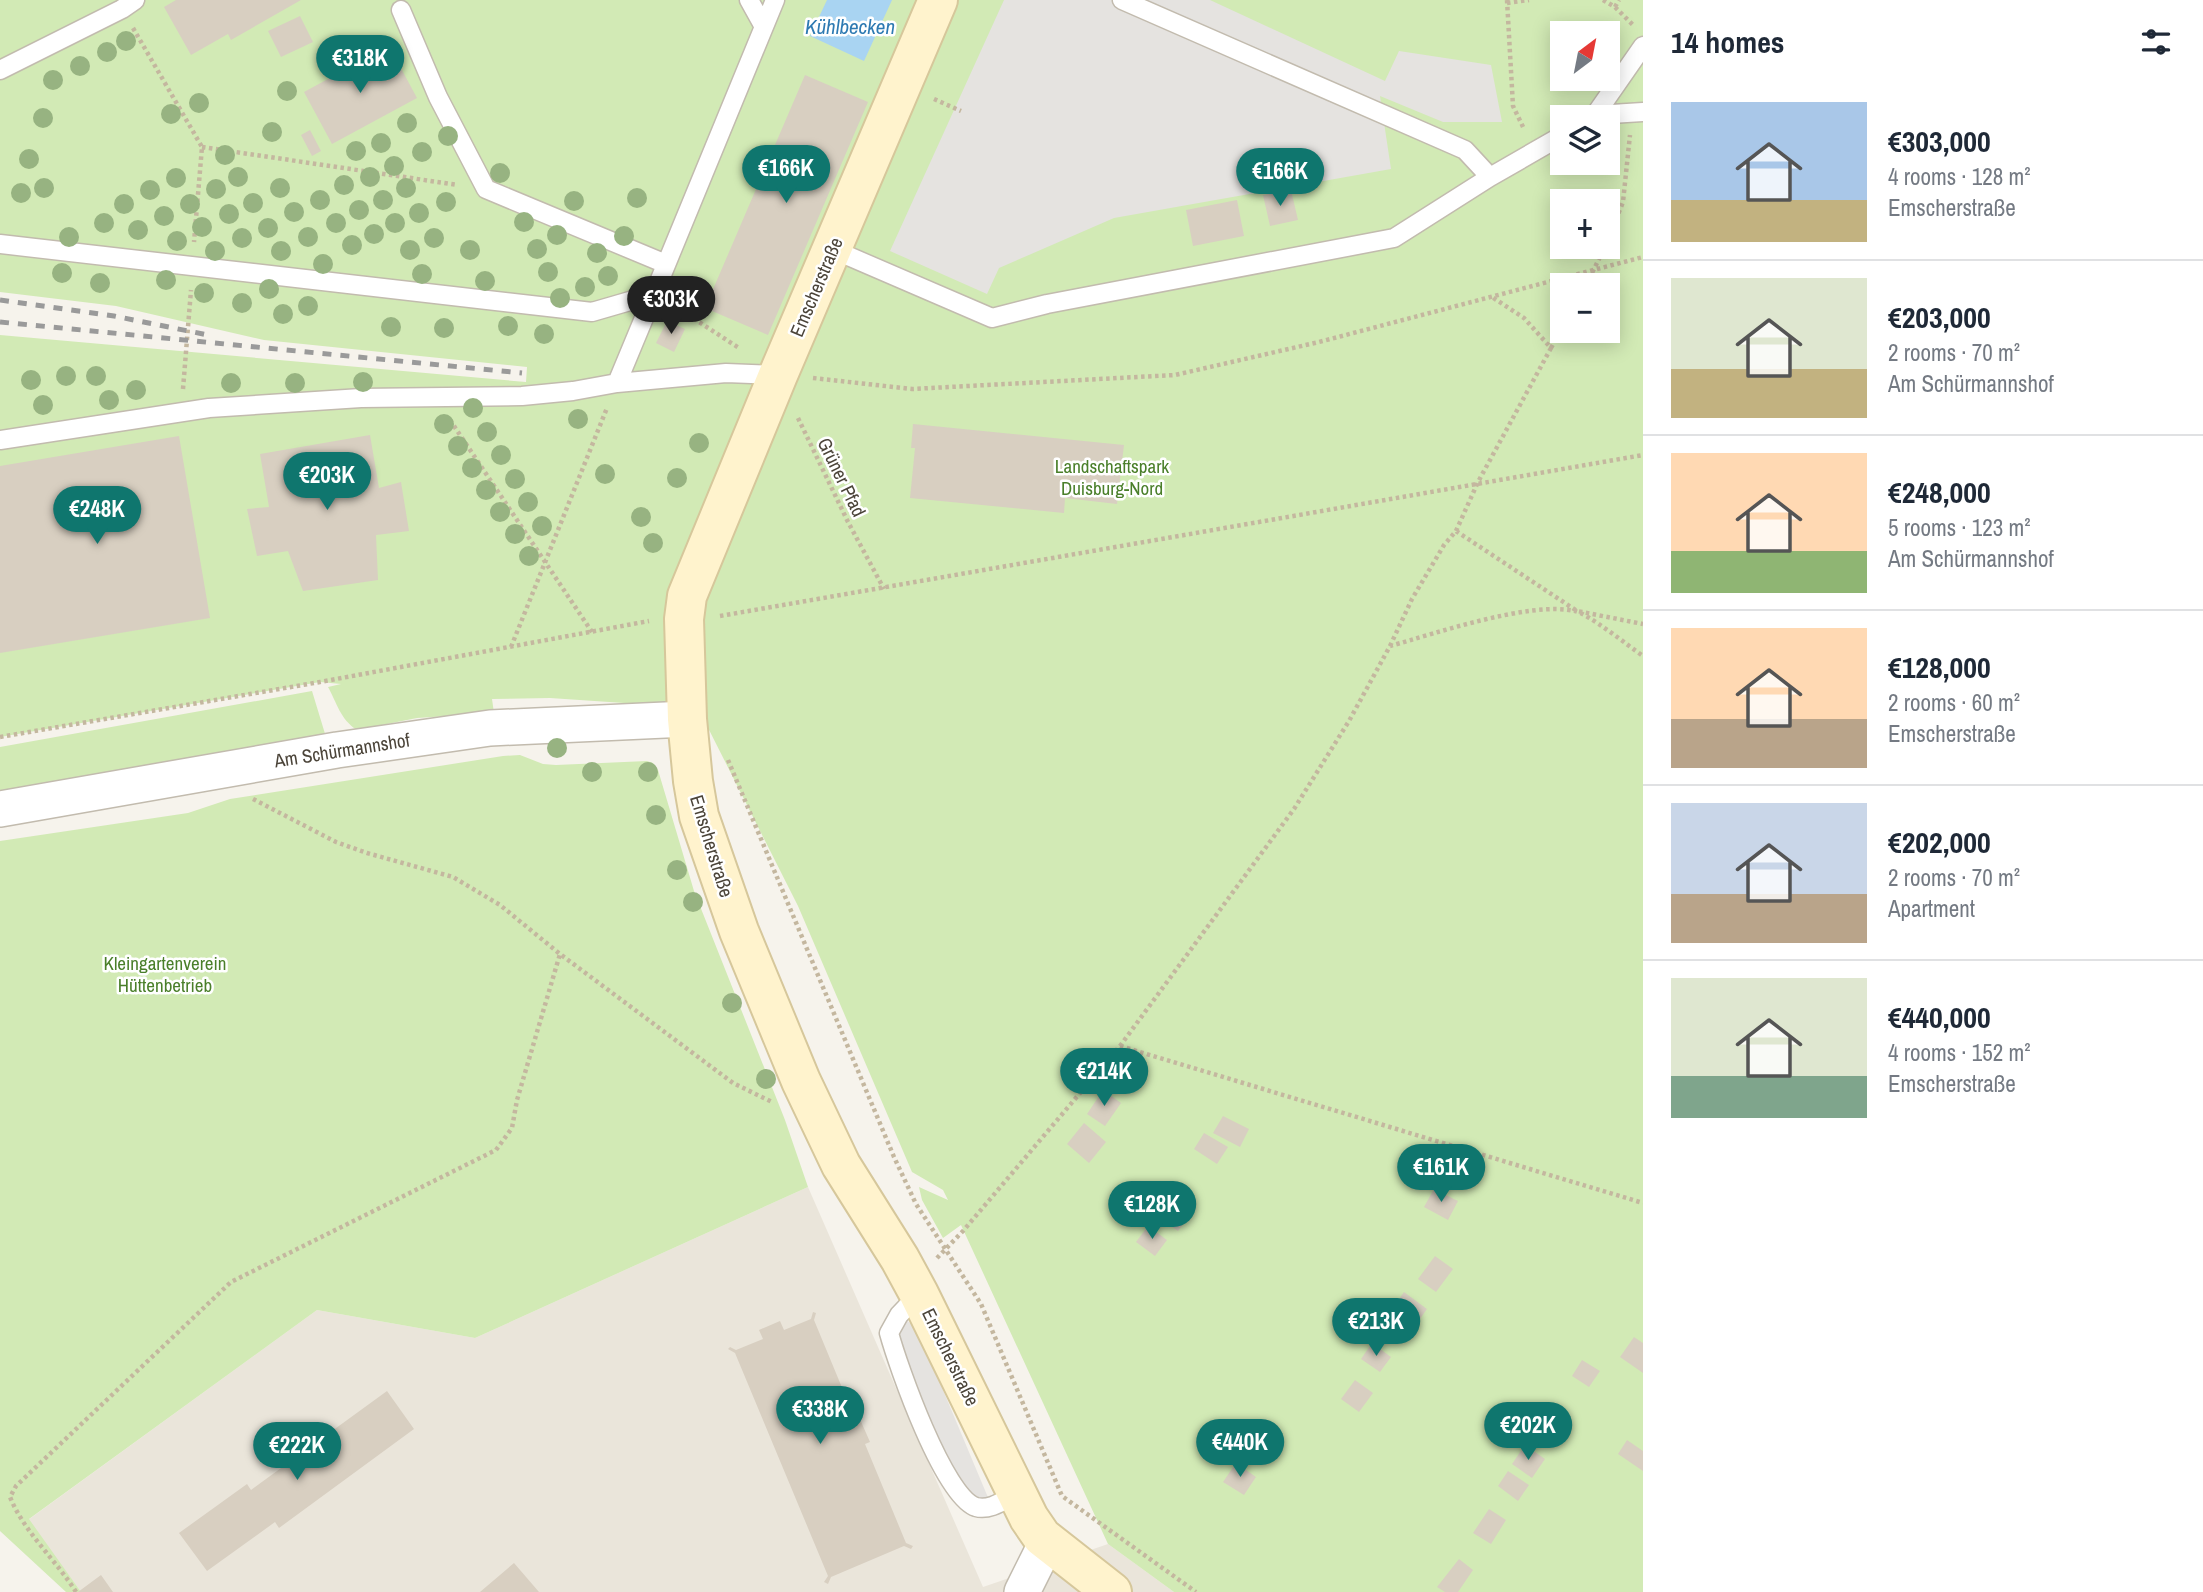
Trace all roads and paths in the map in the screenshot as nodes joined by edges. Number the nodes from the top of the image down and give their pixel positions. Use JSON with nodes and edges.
{"nodes":[{"id":1,"x":749,"y":0,"type":"edge"},
{"id":2,"x":775,"y":0,"type":"edge"},
{"id":3,"x":938,"y":0,"type":"edge"},
{"id":4,"x":1122,"y":0,"type":"edge"},
{"id":5,"x":1529,"y":0,"type":"edge"},
{"id":6,"x":1507,"y":1,"type":"edge"},
{"id":7,"x":129,"y":5,"type":"edge"},
{"id":8,"x":401,"y":10,"type":"dead end"},
{"id":9,"x":764,"y":27,"type":"junction"},
{"id":10,"x":1643,"y":46,"type":"edge"},
{"id":11,"x":0,"y":71,"type":"edge"},
{"id":12,"x":1601,"y":105,"type":"edge"},
{"id":13,"x":1638,"y":113,"type":"edge"},
{"id":14,"x":1620,"y":114,"type":"edge"},
{"id":15,"x":1550,"y":143,"type":"edge"},
{"id":16,"x":202,"y":147,"type":"junction"},
{"id":17,"x":1535,"y":153,"type":"junction"},
{"id":18,"x":1490,"y":177,"type":"junction"},
{"id":19,"x":486,"y":189,"type":"junction"},
{"id":20,"x":1620,"y":209,"type":"edge"},
{"id":21,"x":0,"y":244,"type":"edge"},
{"id":22,"x":832,"y":249,"type":"junction"},
{"id":23,"x":1643,"y":257,"type":"edge"},
{"id":24,"x":1599,"y":259,"type":"edge"},
{"id":25,"x":666,"y":264,"type":"junction"},
{"id":26,"x":193,"y":267,"type":"junction"},
{"id":27,"x":1595,"y":268,"type":"junction"},
{"id":28,"x":1592,"y":273,"type":"edge"},
{"id":29,"x":654,"y":294,"type":"junction"},
{"id":30,"x":1492,"y":297,"type":"junction"},
{"id":31,"x":1554,"y":343,"type":"edge"},
{"id":32,"x":1551,"y":348,"type":"junction"},
{"id":33,"x":778,"y":375,"type":"junction"},
{"id":34,"x":617,"y":383,"type":"junction"},
{"id":35,"x":434,"y":396,"type":"junction"},
{"id":36,"x":181,"y":411,"type":"junction"},
{"id":37,"x":0,"y":440,"type":"edge"},
{"id":38,"x":1643,"y":455,"type":"edge"},
{"id":39,"x":1478,"y":482,"type":"junction"},
{"id":40,"x":1456,"y":531,"type":"junction"},
{"id":41,"x":544,"y":561,"type":"junction"},
{"id":42,"x":884,"y":589,"type":"junction"},
{"id":43,"x":1577,"y":611,"type":"junction"},
{"id":44,"x":684,"y":619,"type":"junction"},
{"id":45,"x":1643,"y":624,"type":"edge"},
{"id":46,"x":592,"y":632,"type":"junction"},
{"id":47,"x":1390,"y":646,"type":"junction"},
{"id":48,"x":510,"y":647,"type":"junction"},
{"id":49,"x":1643,"y":656,"type":"edge"},
{"id":50,"x":687,"y":719,"type":"junction"},
{"id":51,"x":0,"y":737,"type":"edge"},
{"id":52,"x":723,"y":750,"type":"dead end"},
{"id":53,"x":250,"y":798,"type":"dead end"},
{"id":54,"x":0,"y":809,"type":"edge"},
{"id":55,"x":560,"y":954,"type":"junction"},
{"id":56,"x":1120,"y":1046,"type":"junction"},
{"id":57,"x":820,"y":1125,"type":"junction"},
{"id":58,"x":1643,"y":1203,"type":"edge"},
{"id":59,"x":945,"y":1251,"type":"junction"},
{"id":60,"x":916,"y":1287,"type":"junction"},
{"id":61,"x":1016,"y":1494,"type":"junction"},
{"id":62,"x":1047,"y":1542,"type":"junction"},
{"id":63,"x":76,"y":1592,"type":"edge"},
{"id":64,"x":1022,"y":1592,"type":"edge"},
{"id":65,"x":1112,"y":1592,"type":"edge"},
{"id":66,"x":1196,"y":1592,"type":"edge"}],
"edges":[{"from":1,"to":9,"type":"lane"},
{"from":2,"to":9,"type":"lane"},
{"from":3,"to":22,"type":"street","name":"Emscherstraße"},
{"from":4,"to":18,"type":"lane"},
{"from":5,"to":6,"type":"path"},
{"from":6,"to":17,"type":"path"},
{"from":7,"to":11,"type":"lane"},
{"from":7,"to":16,"type":"path"},
{"from":8,"to":19,"type":"lane"},
{"from":9,"to":25,"type":"lane"},
{"from":10,"to":12,"type":"lane"},
{"from":13,"to":14,"type":"lane"},
{"from":13,"to":20,"type":"path"},
{"from":15,"to":17,"type":"lane"},
{"from":16,"to":19,"type":"path"},
{"from":16,"to":26,"type":"path"},
{"from":17,"to":18,"type":"lane"},
{"from":18,"to":22,"type":"lane"},
{"from":19,"to":25,"type":"lane"},
{"from":21,"to":26,"type":"lane"},
{"from":22,"to":33,"type":"street","name":"Emscherstraße"},
{"from":23,"to":27,"type":"path"},
{"from":24,"to":27,"type":"path"},
{"from":25,"to":29,"type":"lane"},
{"from":26,"to":29,"type":"lane"},
{"from":26,"to":36,"type":"path"},
{"from":27,"to":28,"type":"path"},
{"from":27,"to":30,"type":"path"},
{"from":29,"to":33,"type":"path"},
{"from":29,"to":34,"type":"lane"},
{"from":30,"to":32,"type":"path"},
{"from":30,"to":33,"type":"path"},
{"from":31,"to":32,"type":"path"},
{"from":32,"to":39,"type":"path"},
{"from":33,"to":34,"type":"lane"},
{"from":33,"to":42,"type":"path","name":"Grüner Pfad"},
{"from":33,"to":44,"type":"street","name":"Emscherstraße"},
{"from":34,"to":35,"type":"lane"},
{"from":34,"to":41,"type":"path"},
{"from":35,"to":36,"type":"lane"},
{"from":35,"to":41,"type":"path"},
{"from":36,"to":37,"type":"lane"},
{"from":38,"to":39,"type":"path"},
{"from":39,"to":40,"type":"path"},
{"from":39,"to":42,"type":"path"},
{"from":40,"to":43,"type":"path"},
{"from":40,"to":47,"type":"path"},
{"from":41,"to":46,"type":"path"},
{"from":41,"to":48,"type":"path"},
{"from":42,"to":44,"type":"path"},
{"from":43,"to":45,"type":"path"},
{"from":43,"to":47,"type":"path"},
{"from":43,"to":49,"type":"path"},
{"from":44,"to":46,"type":"path"},
{"from":44,"to":50,"type":"street","name":"Emscherstraße"},
{"from":46,"to":48,"type":"path"},
{"from":47,"to":56,"type":"path"},
{"from":48,"to":51,"type":"path"},
{"from":50,"to":54,"type":"street","name":"Am Schürmannshof"},
{"from":50,"to":57,"type":"street","name":"Emscherstraße"},
{"from":52,"to":59,"type":"path"},
{"from":53,"to":55,"type":"path"},
{"from":55,"to":57,"type":"path"},
{"from":55,"to":63,"type":"path"},
{"from":56,"to":58,"type":"path"},
{"from":56,"to":59,"type":"path"},
{"from":57,"to":60,"type":"street","name":"Emscherstraße"},
{"from":59,"to":60,"type":"path"},
{"from":59,"to":66,"type":"path"},
{"from":60,"to":61,"type":"street","name":"Emscherstraße"},
{"from":60,"to":61,"type":"lane"},
{"from":61,"to":62,"type":"street","name":"Emscherstraße"},
{"from":62,"to":64,"type":"street"},
{"from":62,"to":65,"type":"street","name":"Emscherstraße"}]}
